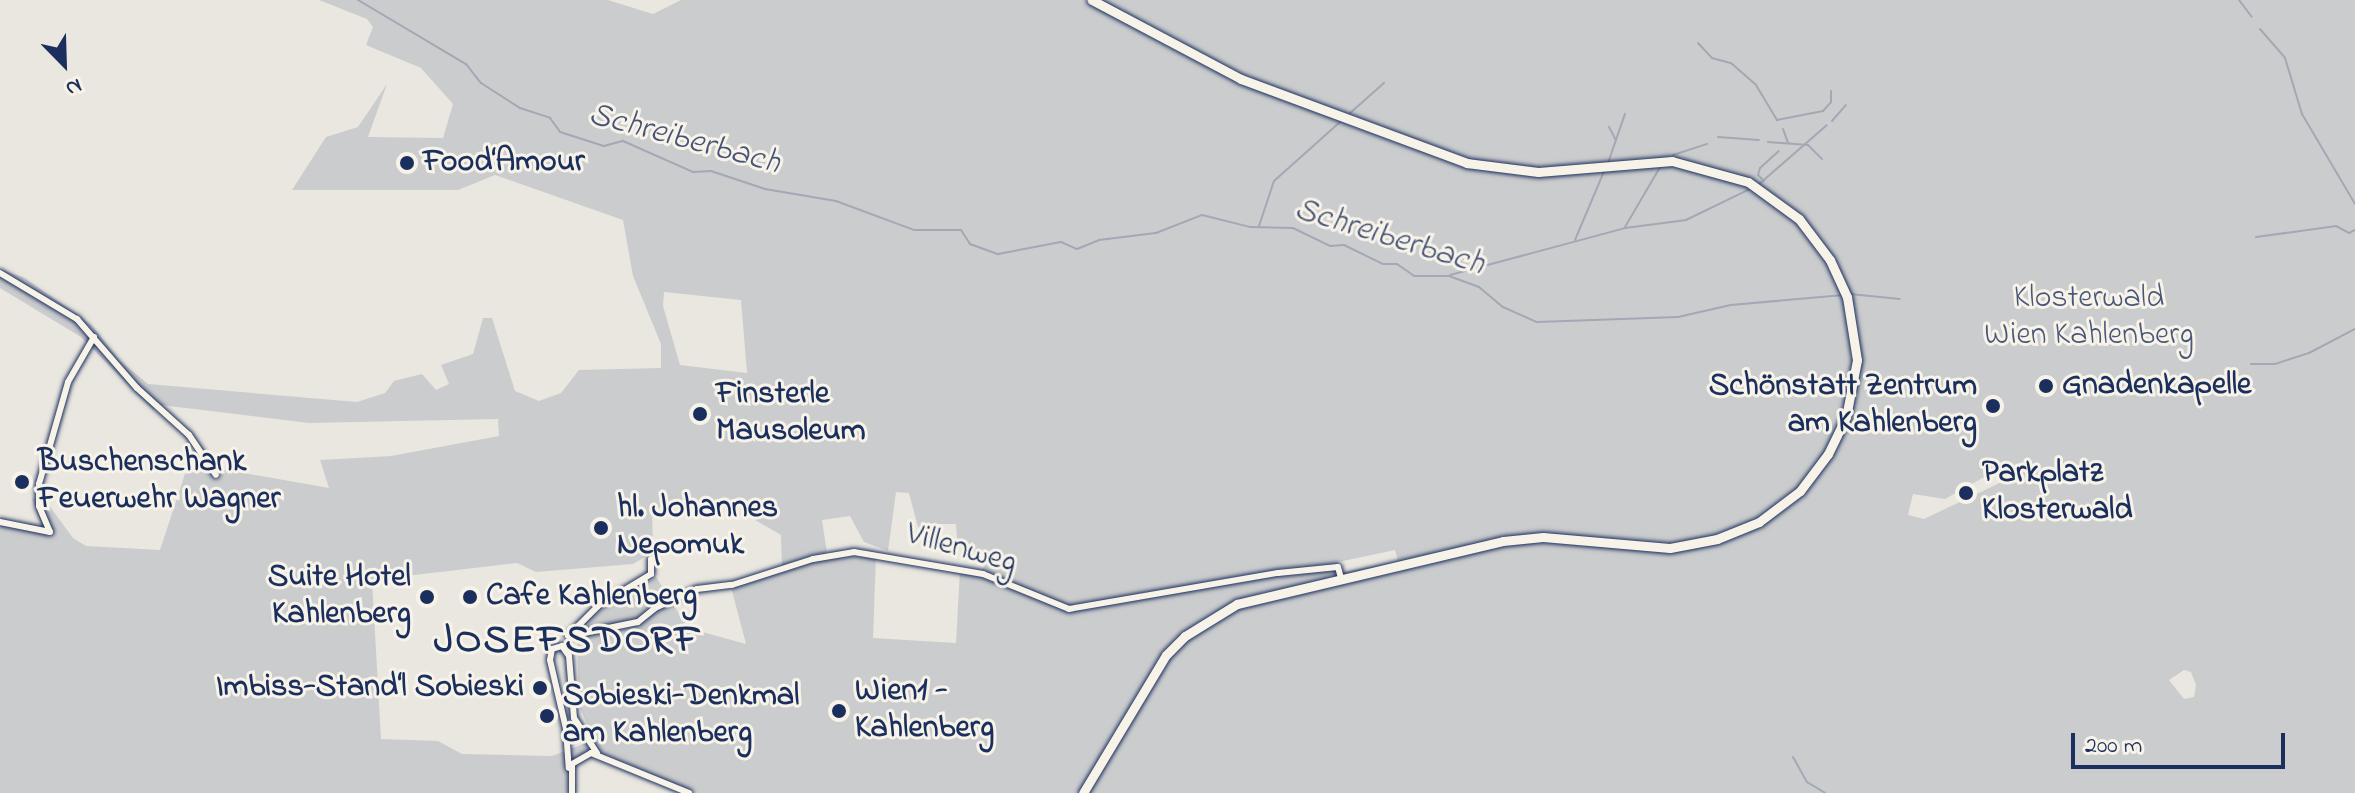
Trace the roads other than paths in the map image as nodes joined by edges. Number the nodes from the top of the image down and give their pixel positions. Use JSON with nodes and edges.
{"nodes":[{"id":1,"x":1092,"y":0,"type":"edge"},
{"id":2,"x":0,"y":273,"type":"edge"},
{"id":3,"x":94,"y":337,"type":"junction"},
{"id":4,"x":216,"y":475,"type":"dead end"},
{"id":5,"x":0,"y":522,"type":"edge"},
{"id":6,"x":651,"y":559,"type":"dead end"},
{"id":7,"x":1341,"y":578,"type":"junction"},
{"id":8,"x":569,"y":636,"type":"junction"},
{"id":9,"x":562,"y":646,"type":"junction"},
{"id":10,"x":597,"y":753,"type":"junction"},
{"id":11,"x":569,"y":782,"type":"junction"},
{"id":12,"x":572,"y":793,"type":"edge"},
{"id":13,"x":689,"y":793,"type":"edge"},
{"id":14,"x":1083,"y":793,"type":"edge"}],
"edges":[{"from":1,"to":7,"type":"street"},
{"from":2,"to":3,"type":"street"},
{"from":3,"to":4,"type":"street"},
{"from":3,"to":5,"type":"street"},
{"from":6,"to":8,"type":"street"},
{"from":7,"to":8,"type":"street","name":"Villenweg"},
{"from":7,"to":14,"type":"street"},
{"from":8,"to":9,"type":"street"},
{"from":9,"to":10,"type":"street"},
{"from":9,"to":11,"type":"street"},
{"from":10,"to":11,"type":"street"},
{"from":10,"to":13,"type":"street"},
{"from":11,"to":12,"type":"street"}]}
